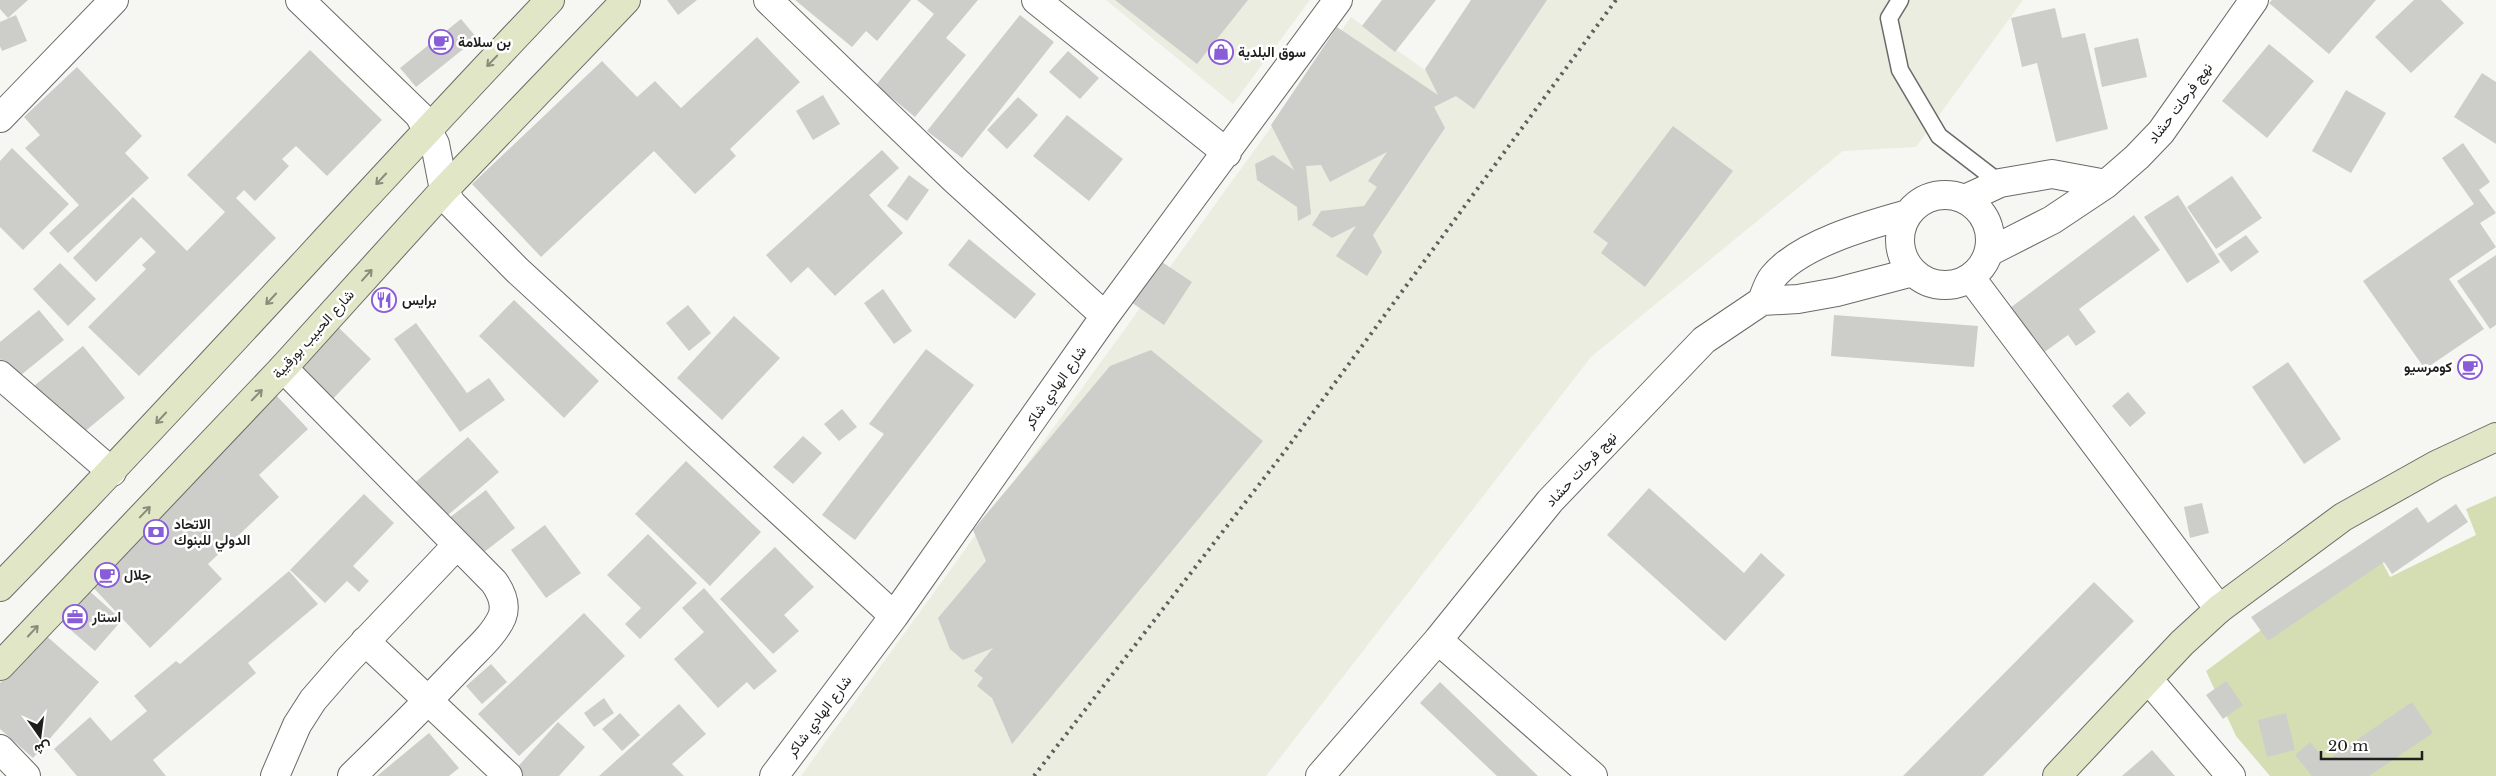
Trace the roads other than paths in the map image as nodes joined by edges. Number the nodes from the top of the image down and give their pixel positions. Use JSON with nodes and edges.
{"nodes":[{"id":1,"x":114,"y":0,"type":"edge"},
{"id":2,"x":300,"y":0,"type":"edge"},
{"id":3,"x":550,"y":0,"type":"edge"},
{"id":4,"x":626,"y":0,"type":"edge"},
{"id":5,"x":768,"y":0,"type":"edge"},
{"id":6,"x":1036,"y":0,"type":"edge"},
{"id":7,"x":1338,"y":0,"type":"edge"},
{"id":8,"x":1900,"y":0,"type":"edge"},
{"id":9,"x":2254,"y":0,"type":"edge"},
{"id":10,"x":0,"y":118,"type":"edge"},
{"id":11,"x":428,"y":128,"type":"junction"},
{"id":12,"x":1227,"y":153,"type":"junction"},
{"id":13,"x":2000,"y":183,"type":"junction"},
{"id":14,"x":2106,"y":184,"type":"junction"},
{"id":15,"x":444,"y":190,"type":"junction"},
{"id":16,"x":1965,"y":199,"type":"junction"},
{"id":17,"x":1908,"y":214,"type":"junction"},
{"id":18,"x":1989,"y":252,"type":"junction"},
{"id":19,"x":1913,"y":272,"type":"junction"},
{"id":20,"x":1971,"y":278,"type":"junction"},
{"id":21,"x":1762,"y":301,"type":"junction"},
{"id":22,"x":1105,"y":316,"type":"junction"},
{"id":23,"x":283,"y":368,"type":"junction"},
{"id":24,"x":0,"y":375,"type":"edge"},
{"id":25,"x":2496,"y":437,"type":"edge"},
{"id":26,"x":112,"y":472,"type":"junction"},
{"id":27,"x":457,"y":545,"type":"junction"},
{"id":28,"x":0,"y":587,"type":"edge"},
{"id":29,"x":2219,"y":609,"type":"junction"},
{"id":30,"x":894,"y":616,"type":"junction"},
{"id":31,"x":1438,"y":640,"type":"junction"},
{"id":32,"x":365,"y":641,"type":"junction"},
{"id":33,"x":0,"y":666,"type":"edge"},
{"id":34,"x":2148,"y":679,"type":"junction"},
{"id":35,"x":428,"y":701,"type":"junction"},
{"id":36,"x":0,"y":749,"type":"edge"},
{"id":37,"x":26,"y":776,"type":"edge"},
{"id":38,"x":275,"y":776,"type":"edge"},
{"id":39,"x":352,"y":776,"type":"edge"},
{"id":40,"x":508,"y":776,"type":"edge"},
{"id":41,"x":774,"y":776,"type":"edge"},
{"id":42,"x":1320,"y":776,"type":"edge"},
{"id":43,"x":1593,"y":776,"type":"edge"},
{"id":44,"x":2057,"y":776,"type":"edge"},
{"id":45,"x":2231,"y":776,"type":"edge"}],
"edges":[{"from":1,"to":10,"type":"street"},
{"from":2,"to":11,"type":"street"},
{"from":3,"to":11,"type":"street","one_way":true},
{"from":4,"to":15,"type":"street","name":"شارع الحبيب بورقيبة"},
{"from":5,"to":22,"type":"street"},
{"from":6,"to":12,"type":"street"},
{"from":7,"to":12,"type":"street","name":"شارع الهادي شاكر"},
{"from":8,"to":13,"type":"lane"},
{"from":9,"to":14,"type":"street","name":"نهج فرحات حشاد"},
{"from":11,"to":15,"type":"street"},
{"from":11,"to":26,"type":"street","one_way":true},
{"from":12,"to":22,"type":"street","name":"شارع الهادي شاكر"},
{"from":13,"to":14,"type":"street"},
{"from":13,"to":16,"type":"street"},
{"from":14,"to":18,"type":"street","name":"نهج فرحات حشاد"},
{"from":23,"to":15,"type":"street","name":"شارع الحبيب بورقيبة","one_way":true},
{"from":15,"to":30,"type":"street"},
{"from":16,"to":17,"type":"street"},
{"from":16,"to":18,"type":"street"},
{"from":17,"to":19,"type":"street"},
{"from":17,"to":21,"type":"street"},
{"from":18,"to":20,"type":"street"},
{"from":19,"to":20,"type":"street"},
{"from":19,"to":21,"type":"street"},
{"from":20,"to":29,"type":"street"},
{"from":21,"to":31,"type":"street","name":"نهج فرحات حشاد"},
{"from":22,"to":30,"type":"street","name":"شارع الهادي شاكر"},
{"from":23,"to":27,"type":"street"},
{"from":33,"to":23,"type":"street","name":"شارع الحبيب بورقيبة","one_way":true},
{"from":24,"to":26,"type":"street"},
{"from":25,"to":29,"type":"street"},
{"from":26,"to":28,"type":"street"},
{"from":27,"to":32,"type":"street"},
{"from":27,"to":35,"type":"street"},
{"from":29,"to":34,"type":"street"},
{"from":30,"to":41,"type":"street","name":"شارع الهادي شاكر"},
{"from":31,"to":42,"type":"street","name":"نهج فرحات حشاد"},
{"from":31,"to":43,"type":"street"},
{"from":32,"to":35,"type":"street"},
{"from":32,"to":38,"type":"street"},
{"from":34,"to":44,"type":"street"},
{"from":34,"to":45,"type":"street"},
{"from":35,"to":39,"type":"street"},
{"from":35,"to":40,"type":"street"},
{"from":36,"to":37,"type":"street"}]}
